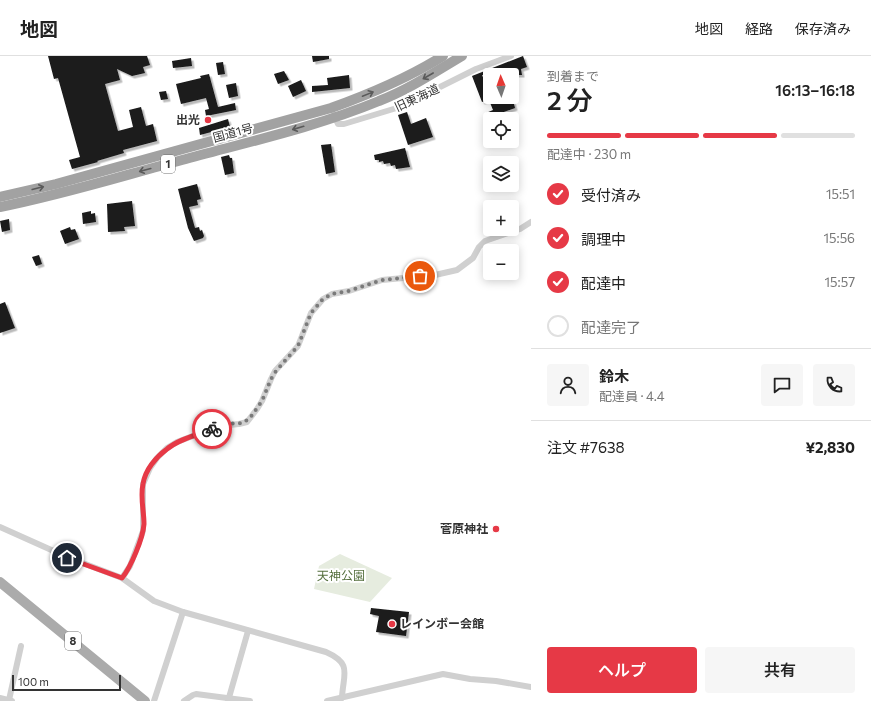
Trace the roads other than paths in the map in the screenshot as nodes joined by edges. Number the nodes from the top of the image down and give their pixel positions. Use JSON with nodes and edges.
{"nodes":[{"id":1,"x":443,"y":56,"type":"edge"},
{"id":2,"x":462,"y":56,"type":"edge"},
{"id":3,"x":511,"y":56,"type":"edge"},
{"id":4,"x":333,"y":112,"type":"junction"},
{"id":5,"x":244,"y":132,"type":"junction"},
{"id":6,"x":248,"y":143,"type":"junction"},
{"id":7,"x":190,"y":152,"type":"junction"},
{"id":8,"x":7,"y":199,"type":"edge"},
{"id":9,"x":0,"y":208,"type":"edge"},
{"id":10,"x":531,"y":222,"type":"edge"},
{"id":11,"x":0,"y":527,"type":"edge"},
{"id":12,"x":122,"y":578,"type":"junction"},
{"id":13,"x":0,"y":582,"type":"edge"},
{"id":14,"x":183,"y":612,"type":"junction"},
{"id":15,"x":248,"y":631,"type":"junction"},
{"id":16,"x":21,"y":646,"type":"dead end"},
{"id":17,"x":531,"y":687,"type":"edge"},
{"id":18,"x":0,"y":698,"type":"edge"},
{"id":19,"x":342,"y":698,"type":"junction"},
{"id":20,"x":228,"y":700,"type":"edge"},
{"id":21,"x":11,"y":701,"type":"edge"},
{"id":22,"x":145,"y":701,"type":"edge"},
{"id":23,"x":154,"y":701,"type":"edge"},
{"id":24,"x":184,"y":701,"type":"edge"},
{"id":25,"x":250,"y":701,"type":"edge"},
{"id":26,"x":327,"y":701,"type":"edge"}],
"edges":[{"from":4,"to":1,"type":"highway","name":"国道1号","number":"1","one_way":true},
{"from":2,"to":4,"type":"highway","name":"国道1号","number":"1","one_way":true},
{"from":3,"to":4,"type":"street","name":"旧東海道"},
{"from":4,"to":5,"type":"highway","name":"国道1号","number":"1"},
{"from":4,"to":6,"type":"highway","name":"国道1号","number":"1","one_way":true},
{"from":5,"to":6,"type":"highway"},
{"from":5,"to":7,"type":"highway","name":"国道1号","number":"1"},
{"from":6,"to":7,"type":"highway","name":"国道1号","number":"1"},
{"from":7,"to":8,"type":"highway","name":"国道1号","number":"1"},
{"from":8,"to":9,"type":"highway","name":"国道1号","number":"1"},
{"from":10,"to":12,"type":"street"},
{"from":11,"to":12,"type":"street"},
{"from":12,"to":14,"type":"street"},
{"from":13,"to":22,"type":"main road","number":"8"},
{"from":14,"to":15,"type":"street"},
{"from":14,"to":23,"type":"street"},
{"from":15,"to":19,"type":"street"},
{"from":15,"to":20,"type":"street"},
{"from":16,"to":21,"type":"street"},
{"from":17,"to":19,"type":"street"},
{"from":18,"to":21,"type":"street"},
{"from":19,"to":26,"type":"street"},
{"from":20,"to":24,"type":"street"},
{"from":20,"to":25,"type":"street"}]}
